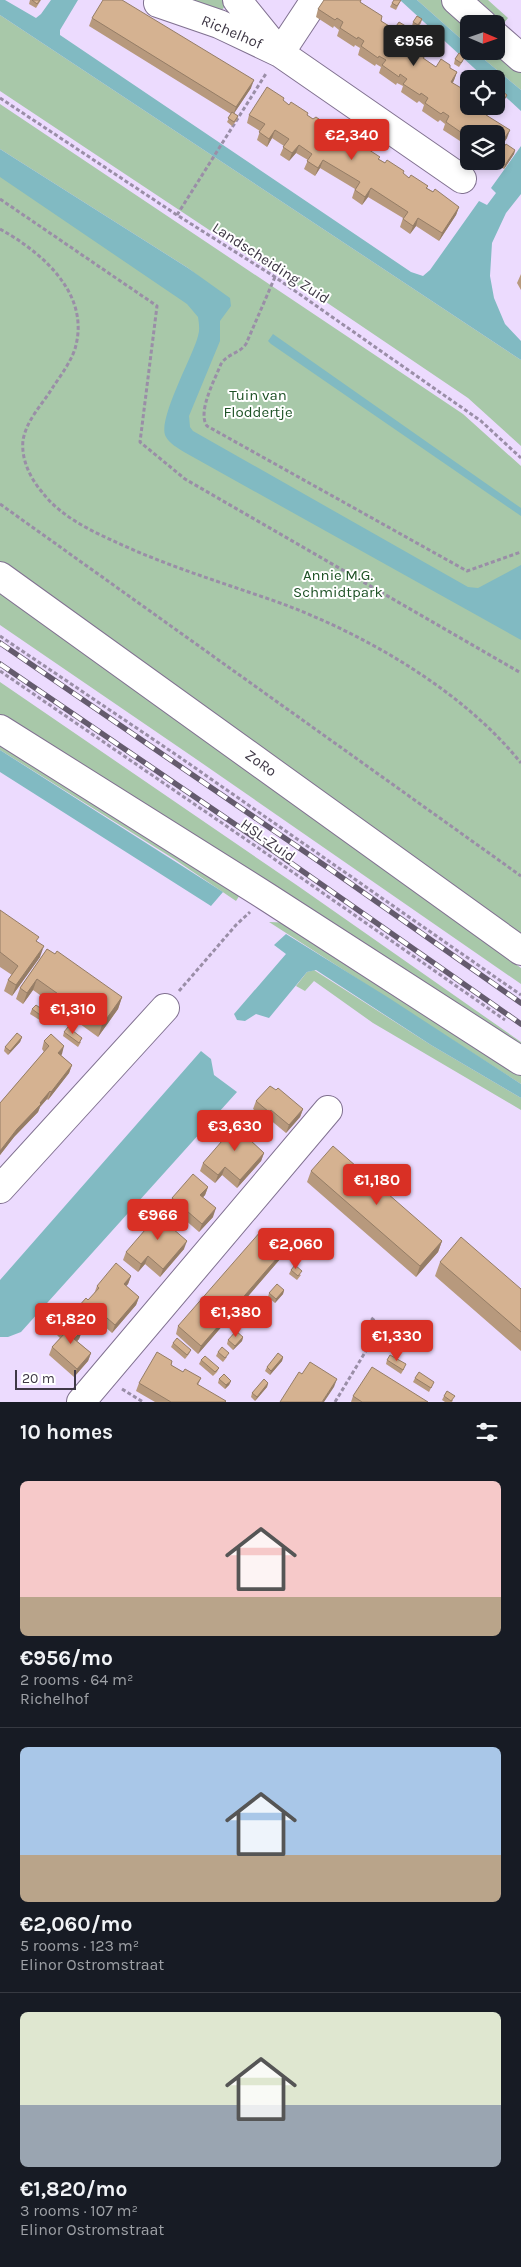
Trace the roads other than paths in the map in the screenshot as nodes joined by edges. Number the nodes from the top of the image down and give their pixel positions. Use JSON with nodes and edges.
{"nodes":[{"id":1,"x":237,"y":0,"type":"edge"},
{"id":2,"x":316,"y":0,"type":"edge"},
{"id":3,"x":456,"y":0,"type":"edge"},
{"id":4,"x":159,"y":2,"type":"edge"},
{"id":5,"x":473,"y":15,"type":"edge"},
{"id":6,"x":505,"y":44,"type":"edge"},
{"id":7,"x":280,"y":53,"type":"junction"},
{"id":8,"x":521,"y":58,"type":"edge"},
{"id":9,"x":462,"y":179,"type":"dead end"},
{"id":10,"x":0,"y":576,"type":"edge"},
{"id":11,"x":0,"y":729,"type":"edge"},
{"id":12,"x":521,"y":951,"type":"edge"},
{"id":13,"x":165,"y":1008,"type":"road end"},
{"id":14,"x":521,"y":1062,"type":"edge"},
{"id":15,"x":328,"y":1110,"type":"dead end"},
{"id":16,"x":0,"y":1189,"type":"edge"},
{"id":17,"x":81,"y":1402,"type":"edge"}],
"edges":[{"from":1,"to":7,"type":"street","name":"Richelhof"},
{"from":2,"to":7,"type":"street","name":"Richelhof"},
{"from":3,"to":5,"type":"street"},
{"from":4,"to":7,"type":"street","name":"Richelhof"},
{"from":6,"to":8,"type":"street"},
{"from":7,"to":9,"type":"street","name":"Richelhof"},
{"from":10,"to":12,"type":"street","name":"ZoRo"},
{"from":11,"to":14,"type":"street"},
{"from":13,"to":16,"type":"street"},
{"from":15,"to":17,"type":"street"}]}
